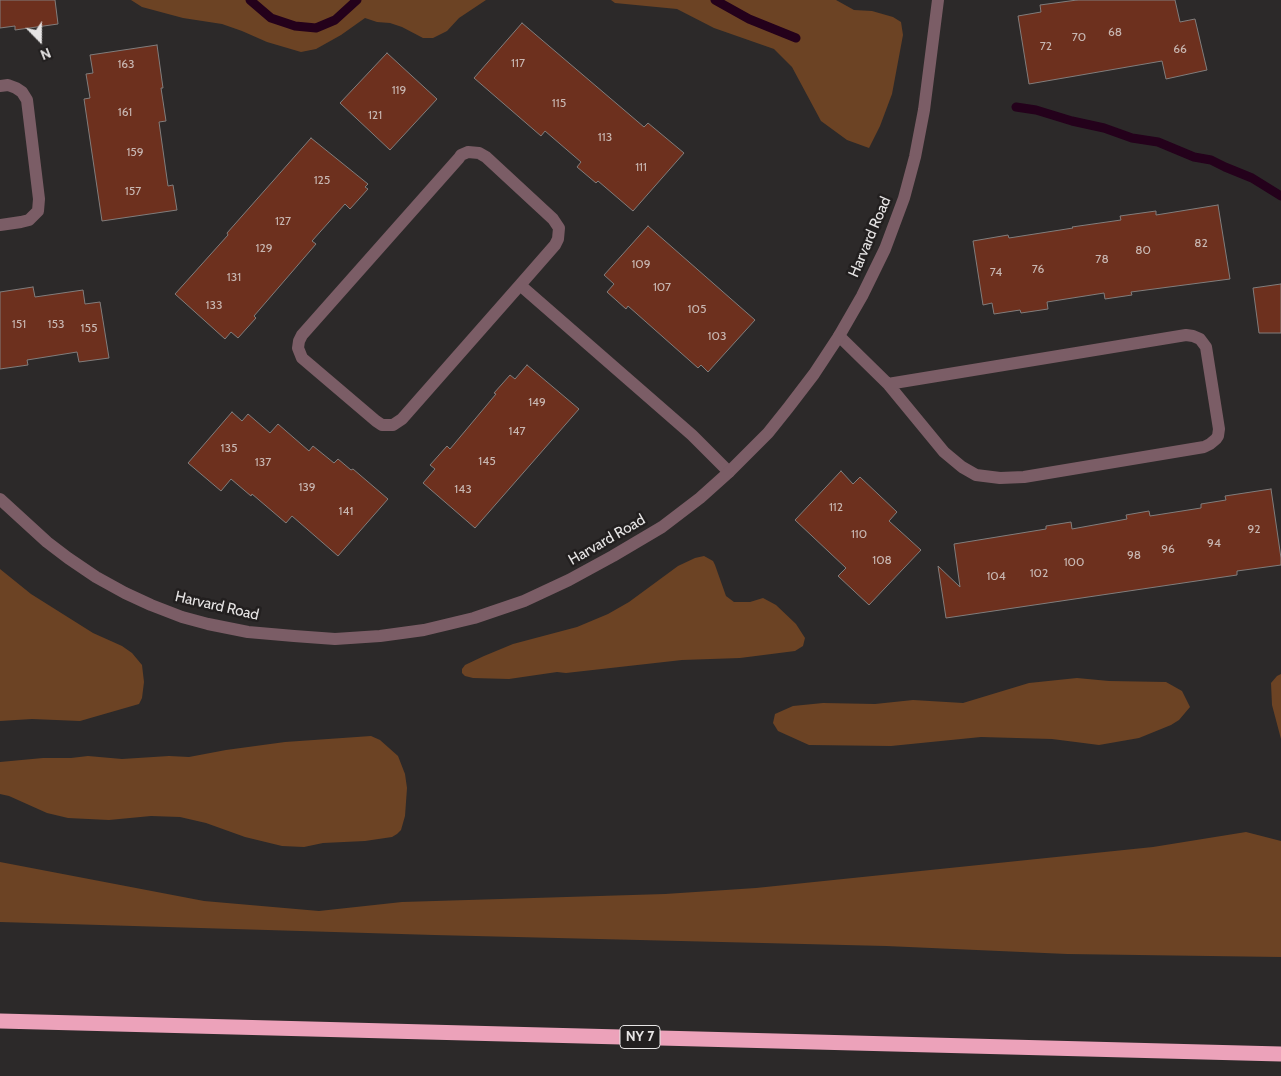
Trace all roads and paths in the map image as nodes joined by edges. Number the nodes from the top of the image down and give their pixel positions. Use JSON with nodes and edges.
{"nodes":[{"id":1,"x":938,"y":0,"type":"edge"},
{"id":2,"x":0,"y":86,"type":"edge"},
{"id":3,"x":0,"y":225,"type":"edge"},
{"id":4,"x":520,"y":285,"type":"junction"},
{"id":5,"x":839,"y":336,"type":"junction"},
{"id":6,"x":888,"y":384,"type":"junction"},
{"id":7,"x":729,"y":472,"type":"junction"},
{"id":8,"x":0,"y":499,"type":"edge"},
{"id":9,"x":0,"y":1021,"type":"edge"},
{"id":10,"x":1281,"y":1054,"type":"edge"}],
"edges":[{"from":1,"to":5,"type":"street","name":"Harvard Road"},
{"from":2,"to":3,"type":"street"},
{"from":4,"to":4,"type":"street"},
{"from":4,"to":7,"type":"street"},
{"from":5,"to":6,"type":"street"},
{"from":5,"to":7,"type":"street","name":"Harvard Road"},
{"from":6,"to":6,"type":"street"},
{"from":7,"to":8,"type":"street","name":"Harvard Road"},
{"from":9,"to":10,"type":"highway","number":"NY 7"}]}
